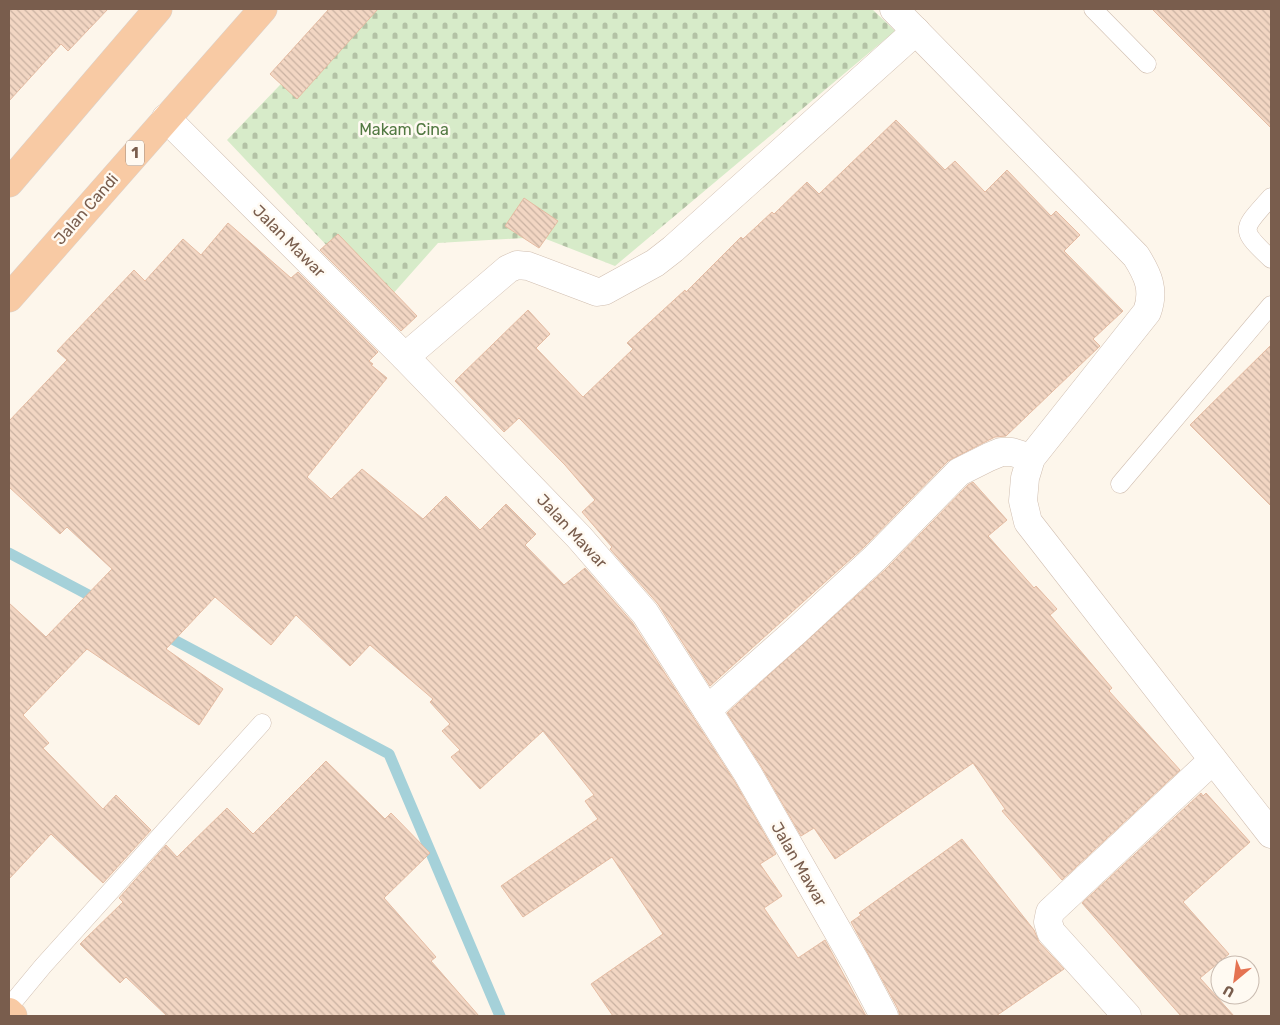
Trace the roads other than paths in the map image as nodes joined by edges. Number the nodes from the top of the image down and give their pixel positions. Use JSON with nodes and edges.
{"nodes":[{"id":1,"x":263,"y":9,"type":"edge"},
{"id":2,"x":894,"y":9,"type":"edge"},
{"id":3,"x":1093,"y":9,"type":"edge"},
{"id":4,"x":149,"y":12,"type":"edge"},
{"id":5,"x":916,"y":31,"type":"junction"},
{"id":6,"x":1147,"y":64,"type":"dead end"},
{"id":7,"x":166,"y":118,"type":"junction"},
{"id":8,"x":9,"y":183,"type":"edge"},
{"id":9,"x":1271,"y":197,"type":"edge"},
{"id":10,"x":1271,"y":259,"type":"edge"},
{"id":11,"x":9,"y":298,"type":"edge"},
{"id":12,"x":1271,"y":305,"type":"edge"},
{"id":13,"x":405,"y":357,"type":"junction"},
{"id":14,"x":1032,"y":458,"type":"junction"},
{"id":15,"x":1120,"y":484,"type":"dead end"},
{"id":16,"x":707,"y":710,"type":"junction"},
{"id":17,"x":262,"y":723,"type":"dead end"},
{"id":18,"x":1213,"y":760,"type":"junction"},
{"id":19,"x":1271,"y":834,"type":"edge"},
{"id":20,"x":9,"y":1007,"type":"edge"},
{"id":21,"x":9,"y":1012,"type":"edge"},
{"id":22,"x":13,"y":1016,"type":"edge"},
{"id":23,"x":884,"y":1016,"type":"edge"},
{"id":24,"x":1127,"y":1016,"type":"edge"}],
"edges":[{"from":1,"to":7,"type":"highway","name":"Jalan Candi","number":"1"},
{"from":2,"to":5,"type":"street"},
{"from":3,"to":6,"type":"lane"},
{"from":4,"to":8,"type":"highway"},
{"from":5,"to":13,"type":"street"},
{"from":5,"to":14,"type":"street"},
{"from":7,"to":11,"type":"highway","name":"Jalan Candi","number":"1"},
{"from":7,"to":13,"type":"street","name":"Jalan Mawar"},
{"from":9,"to":10,"type":"lane"},
{"from":12,"to":15,"type":"lane"},
{"from":13,"to":16,"type":"street","name":"Jalan Mawar"},
{"from":14,"to":16,"type":"street"},
{"from":14,"to":18,"type":"street"},
{"from":16,"to":23,"type":"street","name":"Jalan Mawar"},
{"from":17,"to":20,"type":"lane"},
{"from":18,"to":19,"type":"street"},
{"from":18,"to":24,"type":"street"},
{"from":21,"to":22,"type":"highway"}]}
